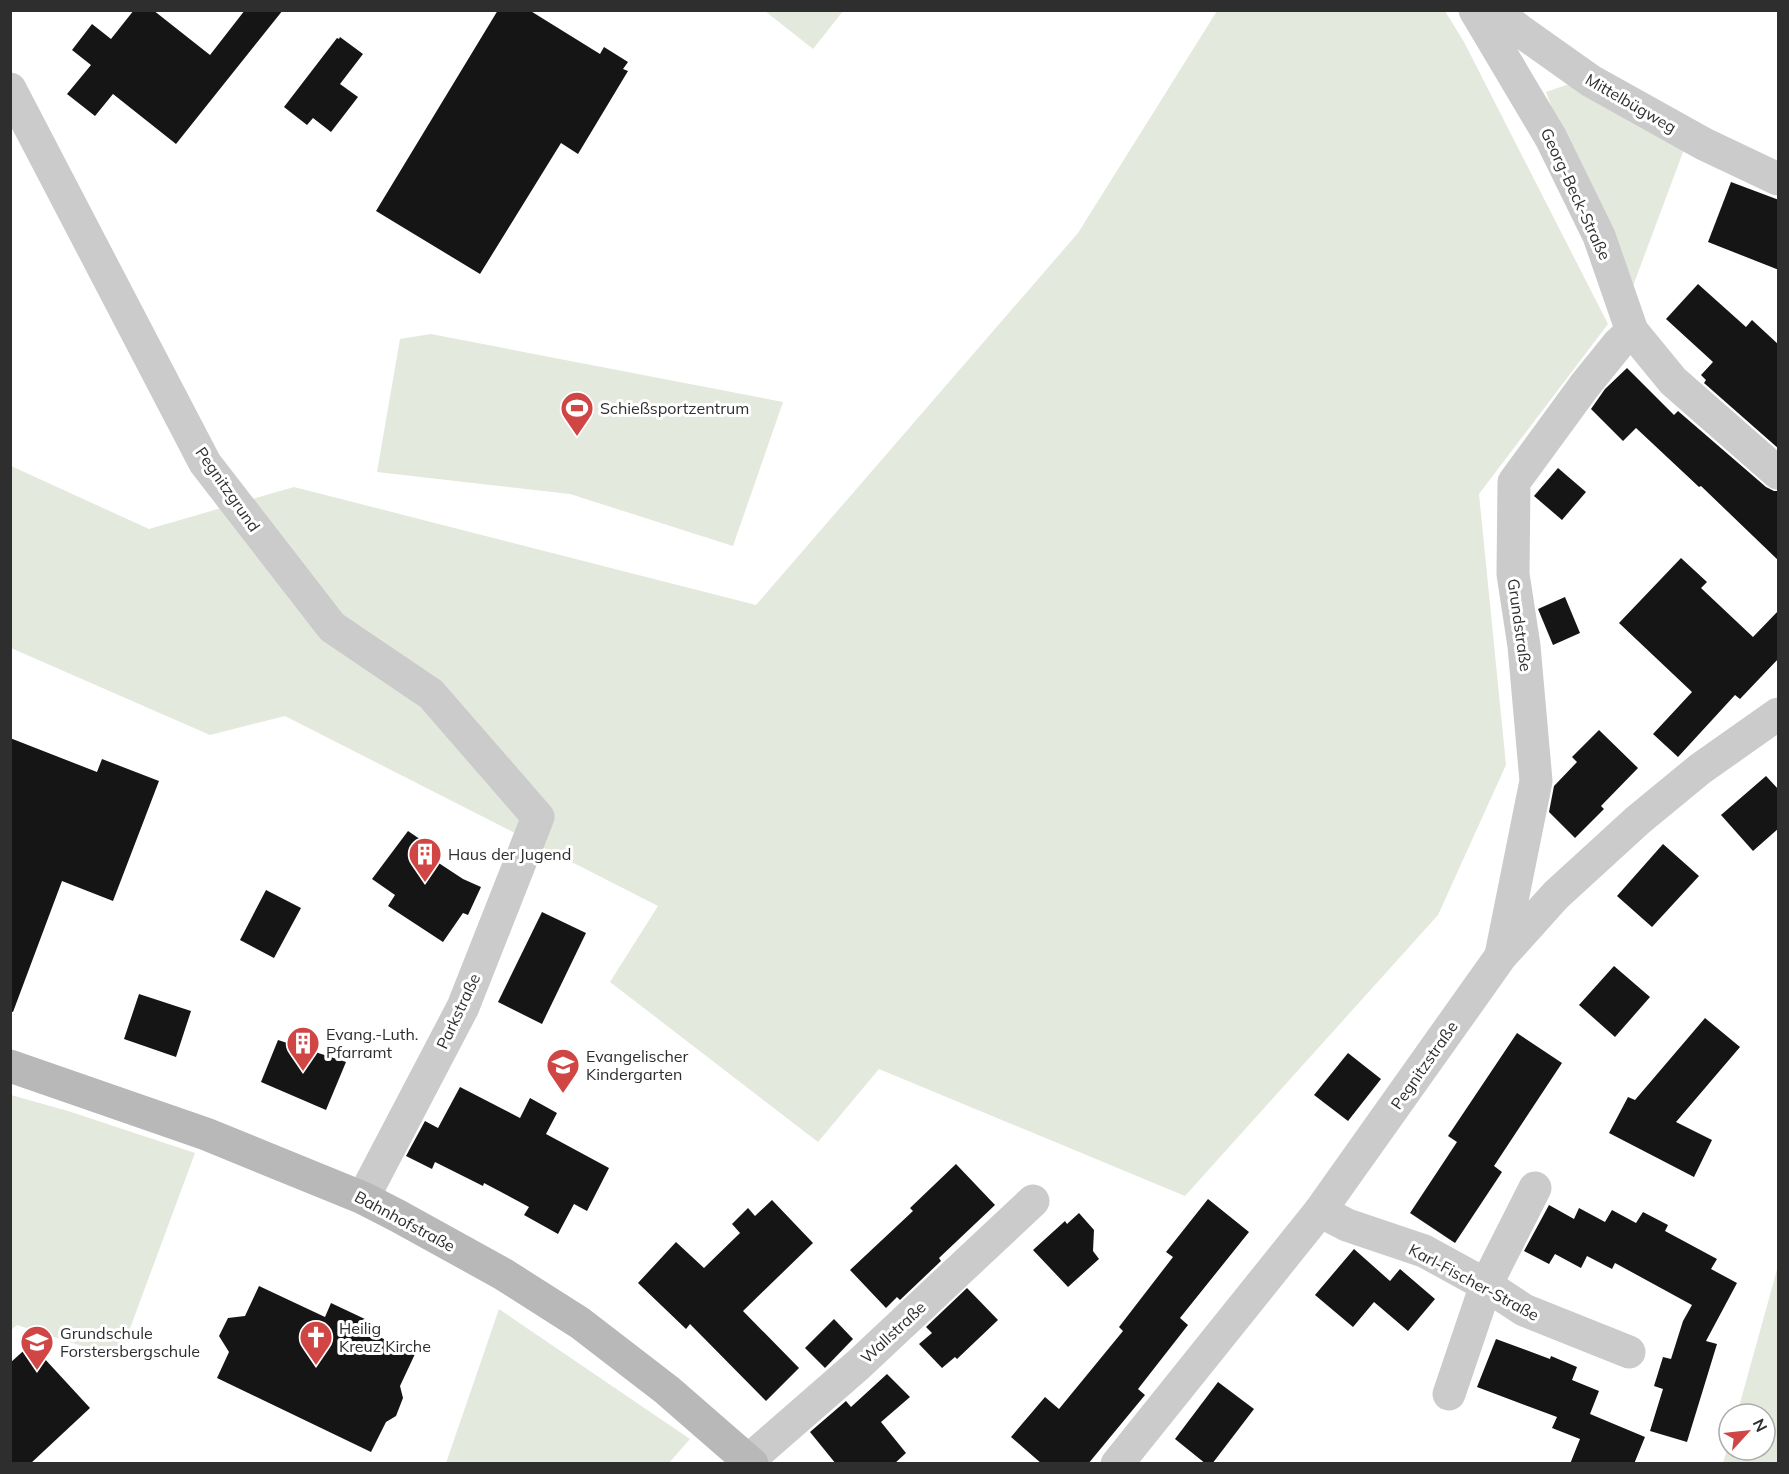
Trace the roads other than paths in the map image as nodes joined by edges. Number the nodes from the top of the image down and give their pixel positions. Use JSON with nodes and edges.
{"nodes":[{"id":1,"x":1475,"y":10,"type":"edge"},
{"id":2,"x":1494,"y":10,"type":"edge"},
{"id":3,"x":10,"y":89,"type":"edge"},
{"id":4,"x":1779,"y":179,"type":"edge"},
{"id":5,"x":1632,"y":331,"type":"junction"},
{"id":6,"x":1779,"y":473,"type":"edge"},
{"id":7,"x":1779,"y":714,"type":"edge"},
{"id":8,"x":537,"y":817,"type":"joint"},
{"id":9,"x":1501,"y":956,"type":"junction"},
{"id":10,"x":10,"y":1066,"type":"edge"},
{"id":11,"x":1535,"y":1188,"type":"dead end"},
{"id":12,"x":363,"y":1198,"type":"junction"},
{"id":13,"x":1033,"y":1201,"type":"dead end"},
{"id":14,"x":1320,"y":1211,"type":"junction"},
{"id":15,"x":1486,"y":1286,"type":"junction"},
{"id":16,"x":1629,"y":1352,"type":"dead end"},
{"id":17,"x":1449,"y":1394,"type":"dead end"},
{"id":18,"x":750,"y":1462,"type":"edge"},
{"id":19,"x":1117,"y":1464,"type":"edge"}],
"edges":[{"from":1,"to":5,"type":"street","name":"Georg-Beck-Straße"},
{"from":2,"to":4,"type":"street","name":"Mittelbügweg"},
{"from":3,"to":8,"type":"street","name":"Pegnitzgrund"},
{"from":5,"to":6,"type":"street","name":"Georg-Beck-Straße"},
{"from":5,"to":9,"type":"street","name":"Grundstraße"},
{"from":7,"to":9,"type":"street","name":"Pegnitzstraße"},
{"from":8,"to":12,"type":"street","name":"Parkstraße"},
{"from":9,"to":14,"type":"street","name":"Pegnitzstraße"},
{"from":10,"to":12,"type":"main road","name":"Bahnhofstraße"},
{"from":11,"to":15,"type":"street"},
{"from":12,"to":18,"type":"main road","name":"Bahnhofstraße"},
{"from":13,"to":18,"type":"street","name":"Wallstraße"},
{"from":14,"to":15,"type":"street","name":"Karl-Fischer-Straße"},
{"from":14,"to":19,"type":"street","name":"Pegnitzstraße"},
{"from":15,"to":16,"type":"street","name":"Karl-Fischer-Straße"},
{"from":15,"to":17,"type":"street"}]}
